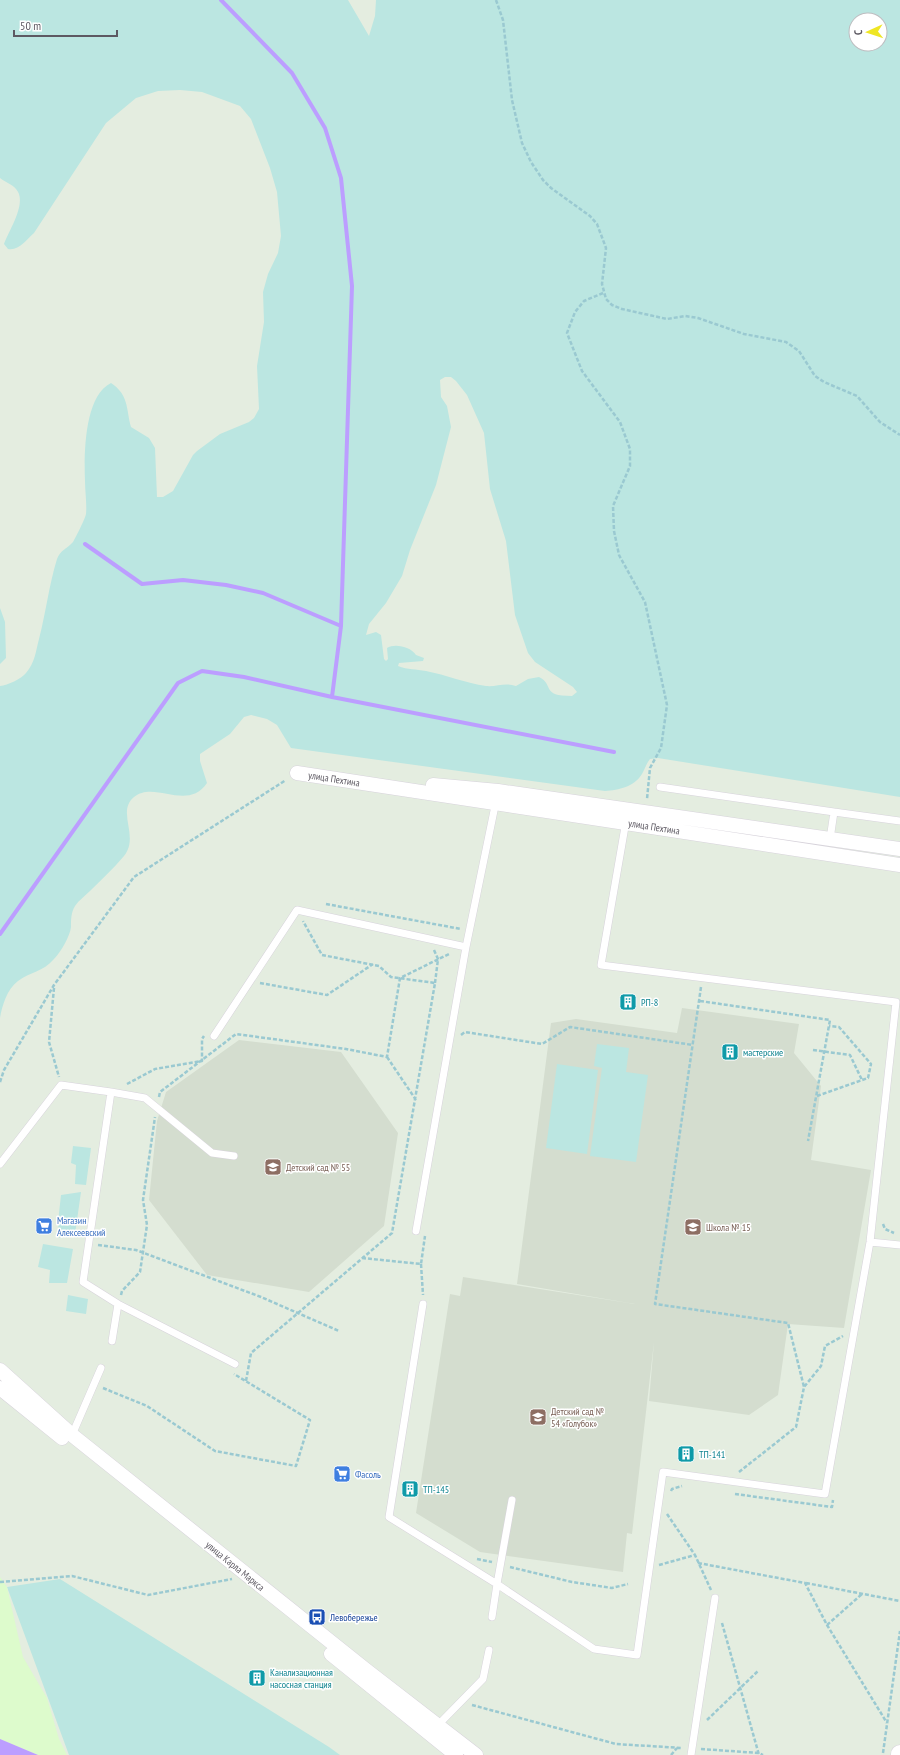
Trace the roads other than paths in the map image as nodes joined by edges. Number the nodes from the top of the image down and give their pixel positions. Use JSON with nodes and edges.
{"nodes":[{"id":1,"x":297,"y":773,"type":"road end"},
{"id":2,"x":660,"y":787,"type":"dead end"},
{"id":3,"x":497,"y":797,"type":"junction"},
{"id":4,"x":834,"y":812,"type":"junction"},
{"id":5,"x":627,"y":817,"type":"junction"},
{"id":6,"x":900,"y":821,"type":"edge"},
{"id":7,"x":830,"y":840,"type":"junction"},
{"id":8,"x":900,"y":849,"type":"edge"},
{"id":9,"x":900,"y":865,"type":"edge"},
{"id":10,"x":466,"y":947,"type":"junction"},
{"id":11,"x":214,"y":1036,"type":"dead end"},
{"id":12,"x":111,"y":1092,"type":"junction"},
{"id":13,"x":234,"y":1156,"type":"dead end"},
{"id":14,"x":0,"y":1164,"type":"edge"},
{"id":15,"x":416,"y":1231,"type":"dead end"},
{"id":16,"x":870,"y":1242,"type":"junction"},
{"id":17,"x":900,"y":1245,"type":"edge"},
{"id":18,"x":118,"y":1304,"type":"junction"},
{"id":19,"x":423,"y":1304,"type":"road end"},
{"id":20,"x":112,"y":1341,"type":"dead end"},
{"id":21,"x":234,"y":1364,"type":"dead end"},
{"id":22,"x":102,"y":1368,"type":"dead end"},
{"id":23,"x":0,"y":1370,"type":"edge"},
{"id":24,"x":0,"y":1388,"type":"edge"},
{"id":25,"x":72,"y":1435,"type":"junction"},
{"id":26,"x":512,"y":1500,"type":"dead end"},
{"id":27,"x":497,"y":1584,"type":"junction"},
{"id":28,"x":715,"y":1598,"type":"road end"},
{"id":29,"x":492,"y":1617,"type":"dead end"},
{"id":30,"x":489,"y":1650,"type":"dead end"},
{"id":31,"x":438,"y":1725,"type":"junction"},
{"id":32,"x":691,"y":1752,"type":"edge"},
{"id":33,"x":456,"y":1755,"type":"edge"},
{"id":34,"x":476,"y":1755,"type":"edge"}],
"edges":[{"from":1,"to":3,"type":"street","name":"улица Пехтина"},
{"from":2,"to":4,"type":"lane"},
{"from":3,"to":5,"type":"street","name":"улица Пехтина"},
{"from":3,"to":10,"type":"lane"},
{"from":4,"to":6,"type":"lane"},
{"from":4,"to":7,"type":"lane"},
{"from":5,"to":7,"type":"street","name":"улица Пехтина"},
{"from":5,"to":9,"type":"street","name":"улица Пехтина"},
{"from":5,"to":16,"type":"lane"},
{"from":7,"to":8,"type":"street","name":"улица Пехтина"},
{"from":10,"to":11,"type":"lane"},
{"from":10,"to":15,"type":"lane"},
{"from":12,"to":13,"type":"lane"},
{"from":12,"to":14,"type":"lane"},
{"from":12,"to":18,"type":"lane"},
{"from":16,"to":17,"type":"lane"},
{"from":16,"to":27,"type":"lane"},
{"from":18,"to":20,"type":"lane"},
{"from":18,"to":21,"type":"lane"},
{"from":19,"to":27,"type":"lane"},
{"from":22,"to":25,"type":"lane"},
{"from":23,"to":25,"type":"street","name":"улица Карла Маркса"},
{"from":24,"to":33,"type":"street","name":"улица Карла Маркса"},
{"from":25,"to":31,"type":"street","name":"улица Карла Маркса"},
{"from":26,"to":27,"type":"lane"},
{"from":27,"to":29,"type":"lane"},
{"from":28,"to":32,"type":"lane"},
{"from":30,"to":31,"type":"lane"},
{"from":31,"to":34,"type":"street","name":"улица Карла Маркса"}]}
